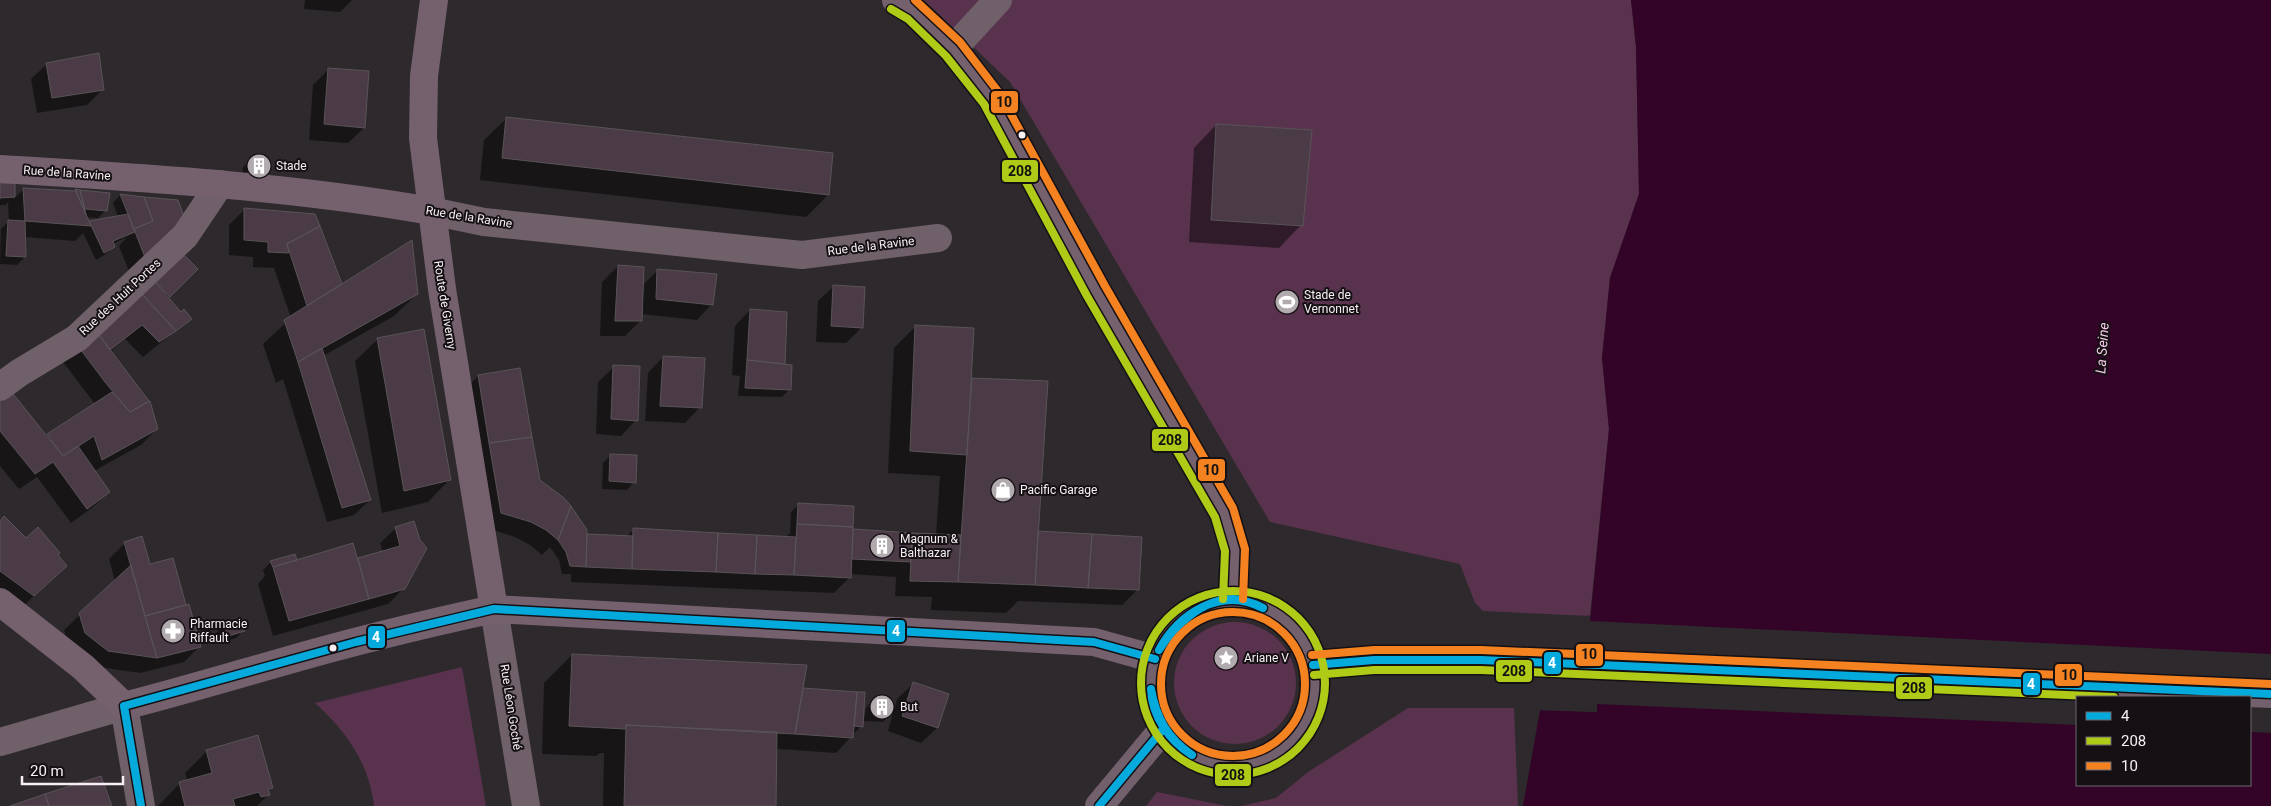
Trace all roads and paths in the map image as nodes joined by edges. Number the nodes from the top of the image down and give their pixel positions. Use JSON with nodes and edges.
{"nodes":[{"id":1,"x":434,"y":0,"type":"edge"},
{"id":2,"x":896,"y":0,"type":"edge"},
{"id":3,"x":998,"y":0,"type":"edge"},
{"id":4,"x":953,"y":49,"type":"junction"},
{"id":5,"x":0,"y":169,"type":"edge"},
{"id":6,"x":220,"y":184,"type":"junction"},
{"id":7,"x":431,"y":211,"type":"junction"},
{"id":8,"x":938,"y":238,"type":"dead end"},
{"id":9,"x":0,"y":388,"type":"edge"},
{"id":10,"x":1232,"y":599,"type":"junction"},
{"id":11,"x":0,"y":602,"type":"edge"},
{"id":12,"x":494,"y":609,"type":"junction"},
{"id":13,"x":1155,"y":659,"type":"junction"},
{"id":14,"x":1313,"y":665,"type":"junction"},
{"id":15,"x":2271,"y":694,"type":"edge"},
{"id":16,"x":124,"y":706,"type":"junction"},
{"id":17,"x":1164,"y":728,"type":"junction"},
{"id":18,"x":0,"y":742,"type":"edge"},
{"id":19,"x":141,"y":806,"type":"edge"},
{"id":20,"x":526,"y":806,"type":"edge"},
{"id":21,"x":1099,"y":806,"type":"edge"}],
"edges":[{"from":1,"to":7,"type":"main road","name":"Route de Giverny"},
{"from":2,"to":4,"type":"main road"},
{"from":3,"to":4,"type":"street"},
{"from":4,"to":10,"type":"main road"},
{"from":5,"to":6,"type":"main road","name":"Rue de la Ravine"},
{"from":6,"to":7,"type":"main road","name":"Rue de la Ravine"},
{"from":6,"to":9,"type":"street","name":"Rue des Huit Portes"},
{"from":7,"to":8,"type":"street","name":"Rue de la Ravine"},
{"from":7,"to":12,"type":"main road","name":"Route de Giverny"},
{"from":10,"to":13,"type":"main road"},
{"from":10,"to":14,"type":"main road"},
{"from":11,"to":16,"type":"main road"},
{"from":12,"to":13,"type":"main road"},
{"from":12,"to":16,"type":"main road"},
{"from":12,"to":20,"type":"street","name":"Rue Léon Goché"},
{"from":13,"to":17,"type":"main road"},
{"from":14,"to":15,"type":"main road"},
{"from":14,"to":17,"type":"main road"},
{"from":16,"to":18,"type":"street"},
{"from":16,"to":19,"type":"street"},
{"from":17,"to":21,"type":"main road"}]}
